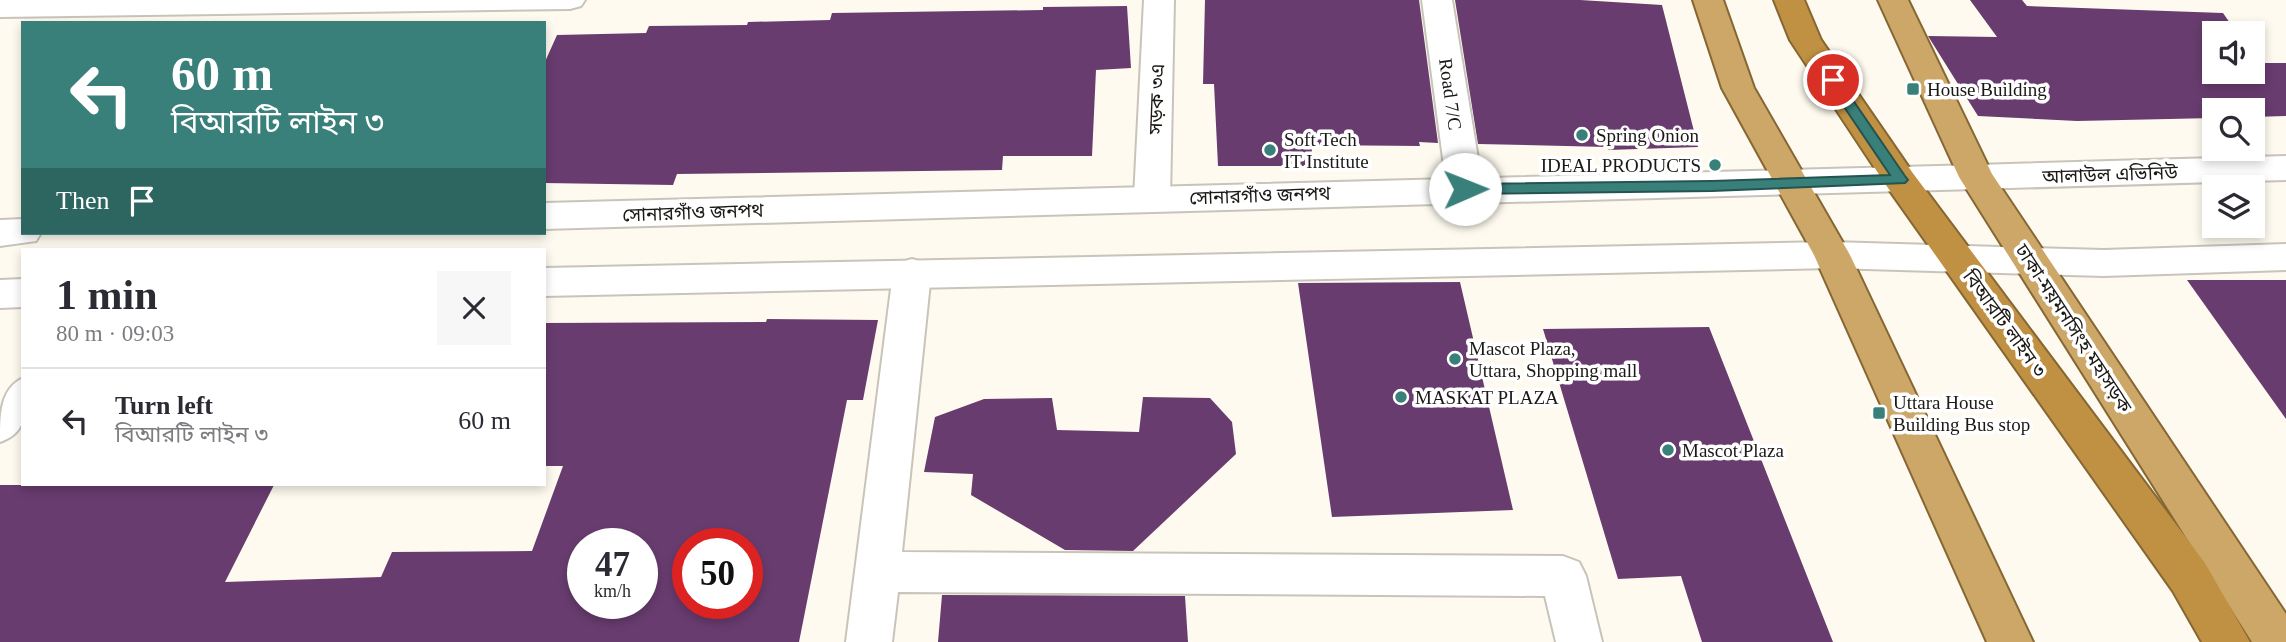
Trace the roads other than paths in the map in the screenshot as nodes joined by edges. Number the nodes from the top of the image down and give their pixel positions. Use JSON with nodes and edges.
{"nodes":[{"id":1,"x":570,"y":0,"type":"edge"},
{"id":2,"x":1159,"y":0,"type":"edge"},
{"id":3,"x":1437,"y":0,"type":"edge"},
{"id":4,"x":1708,"y":0,"type":"edge"},
{"id":5,"x":1789,"y":0,"type":"edge"},
{"id":6,"x":1893,"y":0,"type":"edge"},
{"id":7,"x":0,"y":9,"type":"edge"},
{"id":8,"x":2286,"y":168,"type":"edge"},
{"id":9,"x":1976,"y":177,"type":"junction"},
{"id":10,"x":1900,"y":180,"type":"junction"},
{"id":11,"x":1794,"y":183,"type":"junction"},
{"id":12,"x":1465,"y":189,"type":"junction"},
{"id":13,"x":1152,"y":198,"type":"junction"},
{"id":14,"x":546,"y":216,"type":"edge"},
{"id":15,"x":21,"y":232,"type":"edge"},
{"id":16,"x":0,"y":233,"type":"edge"},
{"id":17,"x":1832,"y":255,"type":"junction"},
{"id":18,"x":2286,"y":257,"type":"edge"},
{"id":19,"x":912,"y":273,"type":"junction"},
{"id":20,"x":546,"y":282,"type":"edge"},
{"id":21,"x":21,"y":293,"type":"edge"},
{"id":22,"x":0,"y":294,"type":"edge"},
{"id":23,"x":21,"y":397,"type":"edge"},
{"id":24,"x":0,"y":425,"type":"edge"},
{"id":25,"x":878,"y":572,"type":"junction"},
{"id":26,"x":869,"y":642,"type":"edge"},
{"id":27,"x":1579,"y":642,"type":"edge"},
{"id":28,"x":2010,"y":642,"type":"edge"},
{"id":29,"x":2227,"y":642,"type":"edge"},
{"id":30,"x":2278,"y":642,"type":"edge"}],
"edges":[{"from":1,"to":7,"type":"street"},
{"from":2,"to":13,"type":"street","name":"সড়ক ৩এ"},
{"from":3,"to":12,"type":"street","name":"Road 7/C"},
{"from":4,"to":11,"type":"highway"},
{"from":5,"to":10,"type":"highway","name":"বিআরটি লাইন ৩"},
{"from":6,"to":9,"type":"highway","name":"ঢাকা-ময়মনসিংহ মহাসড়ক"},
{"from":8,"to":9,"type":"street","name":"আলাউল এভিনিউ"},
{"from":9,"to":10,"type":"street","name":"সোনারগাঁও জনপথ"},
{"from":9,"to":30,"type":"highway","name":"ঢাকা-ময়মনসিংহ মহাসড়ক"},
{"from":10,"to":11,"type":"street","name":"সোনারগাঁও জনপথ"},
{"from":10,"to":29,"type":"highway","name":"বিআরটি লাইন ৩"},
{"from":11,"to":12,"type":"street","name":"সোনারগাঁও জনপথ"},
{"from":11,"to":17,"type":"highway"},
{"from":12,"to":13,"type":"street","name":"সোনারগাঁও জনপথ"},
{"from":13,"to":14,"type":"street","name":"সোনারগাঁও জনপথ"},
{"from":15,"to":16,"type":"street"},
{"from":17,"to":18,"type":"street"},
{"from":17,"to":19,"type":"street"},
{"from":17,"to":28,"type":"highway"},
{"from":19,"to":20,"type":"street"},
{"from":19,"to":25,"type":"street"},
{"from":21,"to":22,"type":"street"},
{"from":23,"to":24,"type":"street"},
{"from":25,"to":26,"type":"street"},
{"from":25,"to":27,"type":"street"}]}
